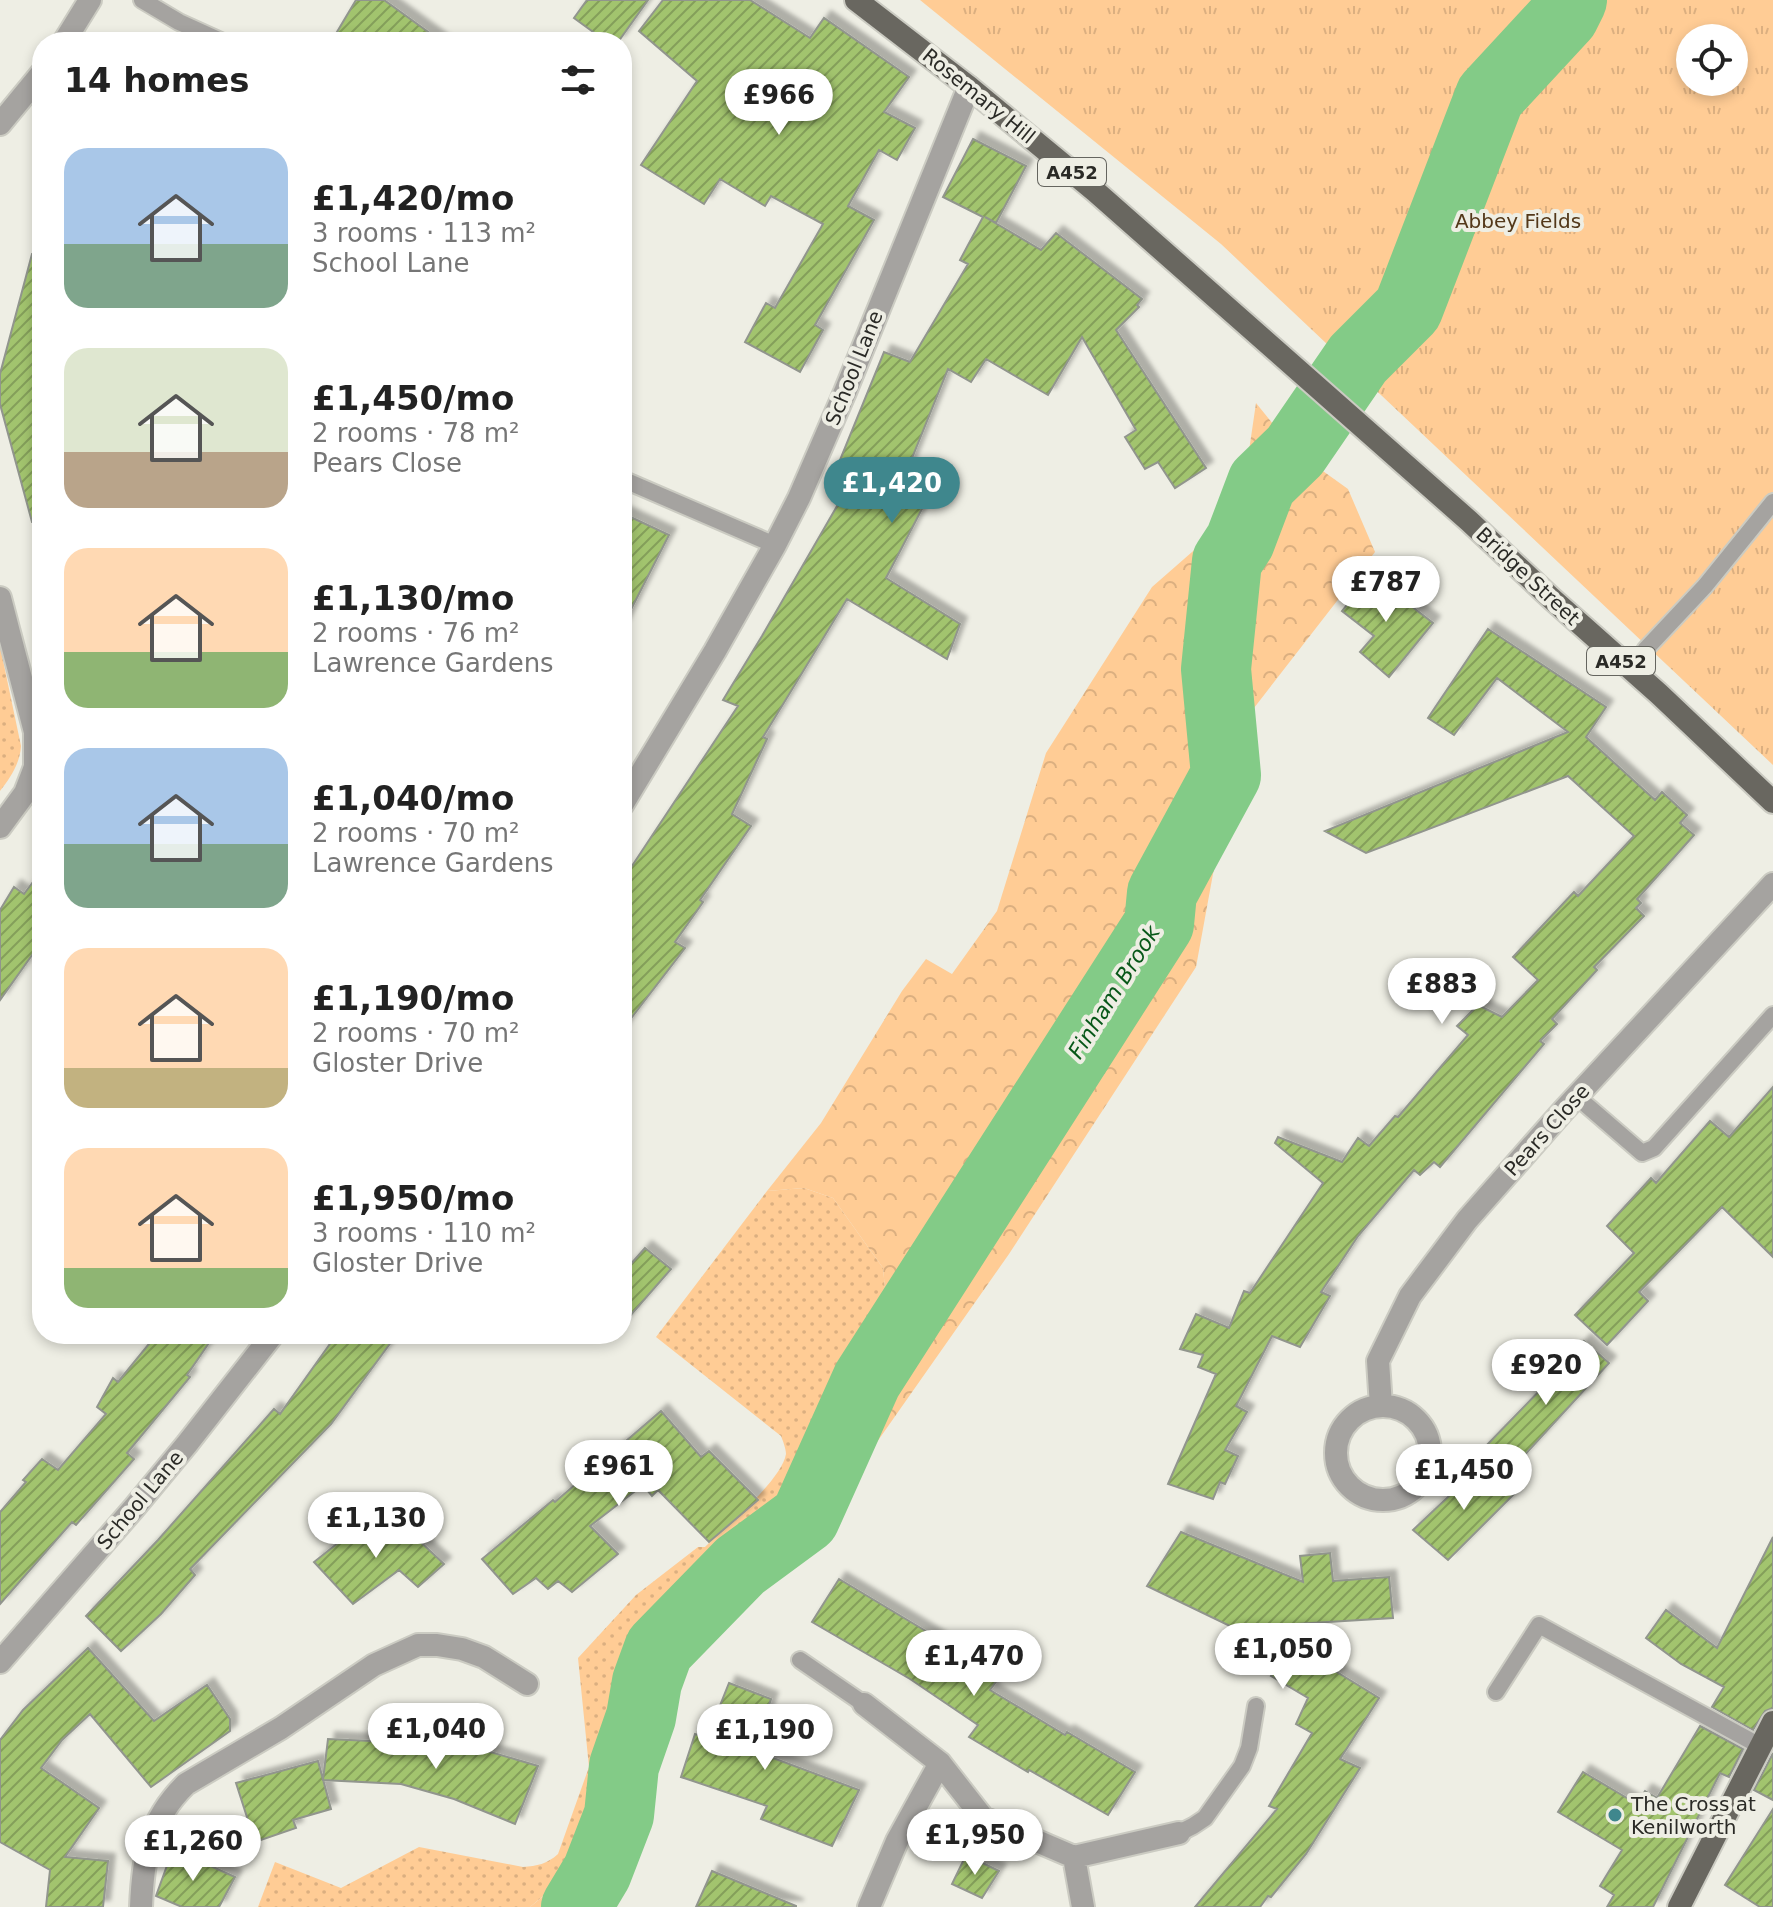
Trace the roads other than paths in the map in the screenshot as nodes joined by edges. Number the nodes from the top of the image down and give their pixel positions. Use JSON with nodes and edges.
{"nodes":[{"id":1,"x":90,"y":0,"type":"edge"},
{"id":2,"x":142,"y":0,"type":"edge"},
{"id":3,"x":856,"y":0,"type":"edge"},
{"id":4,"x":70,"y":32,"type":"edge"},
{"id":5,"x":201,"y":32,"type":"edge"},
{"id":6,"x":32,"y":85,"type":"edge"},
{"id":7,"x":969,"y":87,"type":"junction"},
{"id":8,"x":0,"y":124,"type":"edge"},
{"id":9,"x":1281,"y":353,"type":"joint"},
{"id":10,"x":632,"y":483,"type":"edge"},
{"id":11,"x":1773,"y":502,"type":"edge"},
{"id":12,"x":775,"y":545,"type":"junction"},
{"id":13,"x":0,"y":598,"type":"edge"},
{"id":14,"x":1645,"y":650,"type":"dead end"},
{"id":15,"x":32,"y":721,"type":"edge"},
{"id":16,"x":32,"y":775,"type":"edge"},
{"id":17,"x":632,"y":788,"type":"edge"},
{"id":18,"x":1773,"y":802,"type":"edge"},
{"id":19,"x":0,"y":827,"type":"edge"},
{"id":20,"x":1773,"y":884,"type":"edge"},
{"id":21,"x":1773,"y":1015,"type":"edge"},
{"id":22,"x":1576,"y":1096,"type":"junction"},
{"id":23,"x":265,"y":1344,"type":"edge"},
{"id":24,"x":1381,"y":1406,"type":"junction"},
{"id":25,"x":800,"y":1660,"type":"dead end"},
{"id":26,"x":0,"y":1662,"type":"edge"},
{"id":27,"x":527,"y":1684,"type":"dead end"},
{"id":28,"x":1496,"y":1692,"type":"dead end"},
{"id":29,"x":864,"y":1704,"type":"joint"},
{"id":30,"x":1256,"y":1706,"type":"dead end"},
{"id":31,"x":1773,"y":1722,"type":"edge"},
{"id":32,"x":1760,"y":1746,"type":"junction"},
{"id":33,"x":940,"y":1763,"type":"junction"},
{"id":34,"x":1179,"y":1833,"type":"joint"},
{"id":35,"x":1074,"y":1857,"type":"junction"},
{"id":36,"x":141,"y":1907,"type":"edge"},
{"id":37,"x":869,"y":1907,"type":"edge"},
{"id":38,"x":1083,"y":1907,"type":"edge"},
{"id":39,"x":1679,"y":1907,"type":"edge"}],
"edges":[{"from":1,"to":4,"type":"street"},
{"from":2,"to":5,"type":"lane"},
{"from":3,"to":7,"type":"main road","name":"Rosemary Hill","number":"A452"},
{"from":6,"to":8,"type":"street"},
{"from":7,"to":9,"type":"main road","name":"Rosemary Hill","number":"A452"},
{"from":7,"to":12,"type":"street","name":"School Lane"},
{"from":9,"to":18,"type":"main road","name":"Bridge Street","number":"A452"},
{"from":10,"to":12,"type":"lane"},
{"from":11,"to":14,"type":"lane"},
{"from":12,"to":17,"type":"street","name":"School Lane"},
{"from":13,"to":15,"type":"street"},
{"from":16,"to":19,"type":"street"},
{"from":20,"to":22,"type":"street","name":"Pears Close"},
{"from":21,"to":22,"type":"lane"},
{"from":22,"to":24,"type":"street","name":"Pears Close"},
{"from":23,"to":26,"type":"street","name":"School Lane"},
{"from":24,"to":24,"type":"street"},
{"from":25,"to":29,"type":"lane"},
{"from":27,"to":36,"type":"street"},
{"from":28,"to":32,"type":"lane"},
{"from":29,"to":33,"type":"street"},
{"from":30,"to":34,"type":"lane"},
{"from":31,"to":32,"type":"main road"},
{"from":32,"to":39,"type":"main road"},
{"from":33,"to":35,"type":"street"},
{"from":33,"to":37,"type":"street"},
{"from":34,"to":35,"type":"street"},
{"from":35,"to":38,"type":"street"}]}
